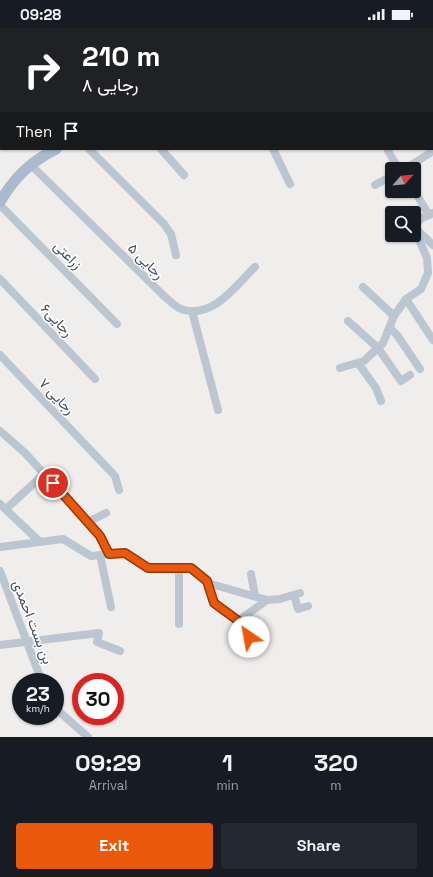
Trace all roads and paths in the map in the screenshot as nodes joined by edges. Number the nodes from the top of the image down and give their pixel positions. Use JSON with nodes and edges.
{"nodes":[{"id":1,"x":44,"y":150,"type":"edge"},
{"id":2,"x":54,"y":150,"type":"edge"},
{"id":3,"x":90,"y":150,"type":"edge"},
{"id":4,"x":162,"y":150,"type":"edge"},
{"id":5,"x":273,"y":150,"type":"edge"},
{"id":6,"x":388,"y":151,"type":"dead end"},
{"id":7,"x":433,"y":151,"type":"edge"},
{"id":8,"x":395,"y":162,"type":"edge"},
{"id":9,"x":416,"y":162,"type":"edge"},
{"id":10,"x":31,"y":165,"type":"junction"},
{"id":11,"x":184,"y":174,"type":"dead end"},
{"id":12,"x":385,"y":180,"type":"edge"},
{"id":13,"x":290,"y":184,"type":"dead end"},
{"id":14,"x":375,"y":185,"type":"dead end"},
{"id":15,"x":0,"y":190,"type":"edge"},
{"id":16,"x":418,"y":198,"type":"edge"},
{"id":17,"x":0,"y":204,"type":"edge"},
{"id":18,"x":428,"y":215,"type":"edge"},
{"id":19,"x":421,"y":234,"type":"edge"},
{"id":20,"x":420,"y":242,"type":"edge"},
{"id":21,"x":433,"y":245,"type":"edge"},
{"id":22,"x":176,"y":254,"type":"dead end"},
{"id":23,"x":255,"y":267,"type":"dead end"},
{"id":24,"x":0,"y":279,"type":"edge"},
{"id":25,"x":433,"y":283,"type":"edge"},
{"id":26,"x":422,"y":286,"type":"junction"},
{"id":27,"x":363,"y":287,"type":"dead end"},
{"id":28,"x":406,"y":299,"type":"junction"},
{"id":29,"x":192,"y":311,"type":"junction"},
{"id":30,"x":394,"y":316,"type":"junction"},
{"id":31,"x":348,"y":321,"type":"dead end"},
{"id":32,"x":117,"y":324,"type":"dead end"},
{"id":33,"x":390,"y":328,"type":"junction"},
{"id":34,"x":433,"y":340,"type":"edge"},
{"id":35,"x":378,"y":348,"type":"junction"},
{"id":36,"x":0,"y":355,"type":"edge"},
{"id":37,"x":358,"y":363,"type":"junction"},
{"id":38,"x":340,"y":368,"type":"dead end"},
{"id":39,"x":420,"y":369,"type":"dead end"},
{"id":40,"x":410,"y":375,"type":"dead end"},
{"id":41,"x":95,"y":379,"type":"dead end"},
{"id":42,"x":381,"y":402,"type":"dead end"},
{"id":43,"x":218,"y":410,"type":"dead end"},
{"id":44,"x":0,"y":431,"type":"edge"},
{"id":45,"x":44,"y":474,"type":"junction"},
{"id":46,"x":119,"y":490,"type":"dead end"},
{"id":47,"x":3,"y":506,"type":"edge"},
{"id":48,"x":106,"y":513,"type":"dead end"},
{"id":49,"x":88,"y":522,"type":"junction"},
{"id":50,"x":39,"y":541,"type":"junction"},
{"id":51,"x":0,"y":547,"type":"edge"},
{"id":52,"x":109,"y":554,"type":"junction"},
{"id":53,"x":100,"y":555,"type":"junction"},
{"id":54,"x":179,"y":568,"type":"junction"},
{"id":55,"x":0,"y":571,"type":"edge"},
{"id":56,"x":251,"y":574,"type":"dead end"},
{"id":57,"x":207,"y":581,"type":"junction"},
{"id":58,"x":255,"y":596,"type":"junction"},
{"id":59,"x":268,"y":600,"type":"junction"},
{"id":60,"x":308,"y":606,"type":"dead end"},
{"id":61,"x":111,"y":607,"type":"dead end"},
{"id":62,"x":238,"y":621,"type":"junction"},
{"id":63,"x":179,"y":624,"type":"dead end"},
{"id":64,"x":28,"y":643,"type":"junction"},
{"id":65,"x":249,"y":644,"type":"dead end"},
{"id":66,"x":0,"y":645,"type":"edge"},
{"id":67,"x":120,"y":651,"type":"dead end"},
{"id":68,"x":39,"y":673,"type":"edge"},
{"id":69,"x":64,"y":716,"type":"edge"},
{"id":70,"x":88,"y":737,"type":"edge"}],
"edges":[{"from":1,"to":15,"type":"main road"},
{"from":2,"to":10,"type":"main road"},
{"from":3,"to":22,"type":"street"},
{"from":4,"to":11,"type":"street"},
{"from":5,"to":13,"type":"street"},
{"from":6,"to":8,"type":"street"},
{"from":7,"to":9,"type":"street"},
{"from":10,"to":17,"type":"main road"},
{"from":10,"to":29,"type":"street","name":"رجایی ۵"},
{"from":12,"to":14,"type":"street"},
{"from":16,"to":18,"type":"street"},
{"from":17,"to":32,"type":"street","name":"زراعتی"},
{"from":19,"to":21,"type":"street"},
{"from":20,"to":26,"type":"street"},
{"from":23,"to":29,"type":"street"},
{"from":24,"to":41,"type":"street","name":"رجایی۶"},
{"from":25,"to":26,"type":"street"},
{"from":26,"to":28,"type":"street"},
{"from":27,"to":30,"type":"street"},
{"from":28,"to":30,"type":"street"},
{"from":28,"to":34,"type":"street"},
{"from":29,"to":43,"type":"street"},
{"from":30,"to":33,"type":"street"},
{"from":31,"to":35,"type":"street"},
{"from":33,"to":35,"type":"street"},
{"from":33,"to":39,"type":"street"},
{"from":35,"to":37,"type":"street"},
{"from":35,"to":40,"type":"street"},
{"from":36,"to":46,"type":"street","name":"رجایی ۷"},
{"from":37,"to":38,"type":"street"},
{"from":37,"to":42,"type":"street"},
{"from":44,"to":45,"type":"street"},
{"from":45,"to":47,"type":"street"},
{"from":45,"to":49,"type":"street"},
{"from":47,"to":50,"type":"street"},
{"from":48,"to":49,"type":"street"},
{"from":49,"to":52,"type":"street"},
{"from":50,"to":51,"type":"street"},
{"from":50,"to":53,"type":"street"},
{"from":52,"to":53,"type":"street"},
{"from":52,"to":54,"type":"street"},
{"from":53,"to":61,"type":"street"},
{"from":54,"to":57,"type":"street"},
{"from":54,"to":63,"type":"street"},
{"from":55,"to":64,"type":"street","name":"بن بست احمدی"},
{"from":56,"to":58,"type":"street"},
{"from":57,"to":58,"type":"street"},
{"from":57,"to":62,"type":"street"},
{"from":58,"to":59,"type":"street"},
{"from":59,"to":60,"type":"street"},
{"from":59,"to":62,"type":"street"},
{"from":62,"to":65,"type":"street"},
{"from":64,"to":66,"type":"street"},
{"from":64,"to":67,"type":"street"},
{"from":64,"to":68,"type":"street","name":"بن بست احمدی"},
{"from":69,"to":70,"type":"street"}]}
